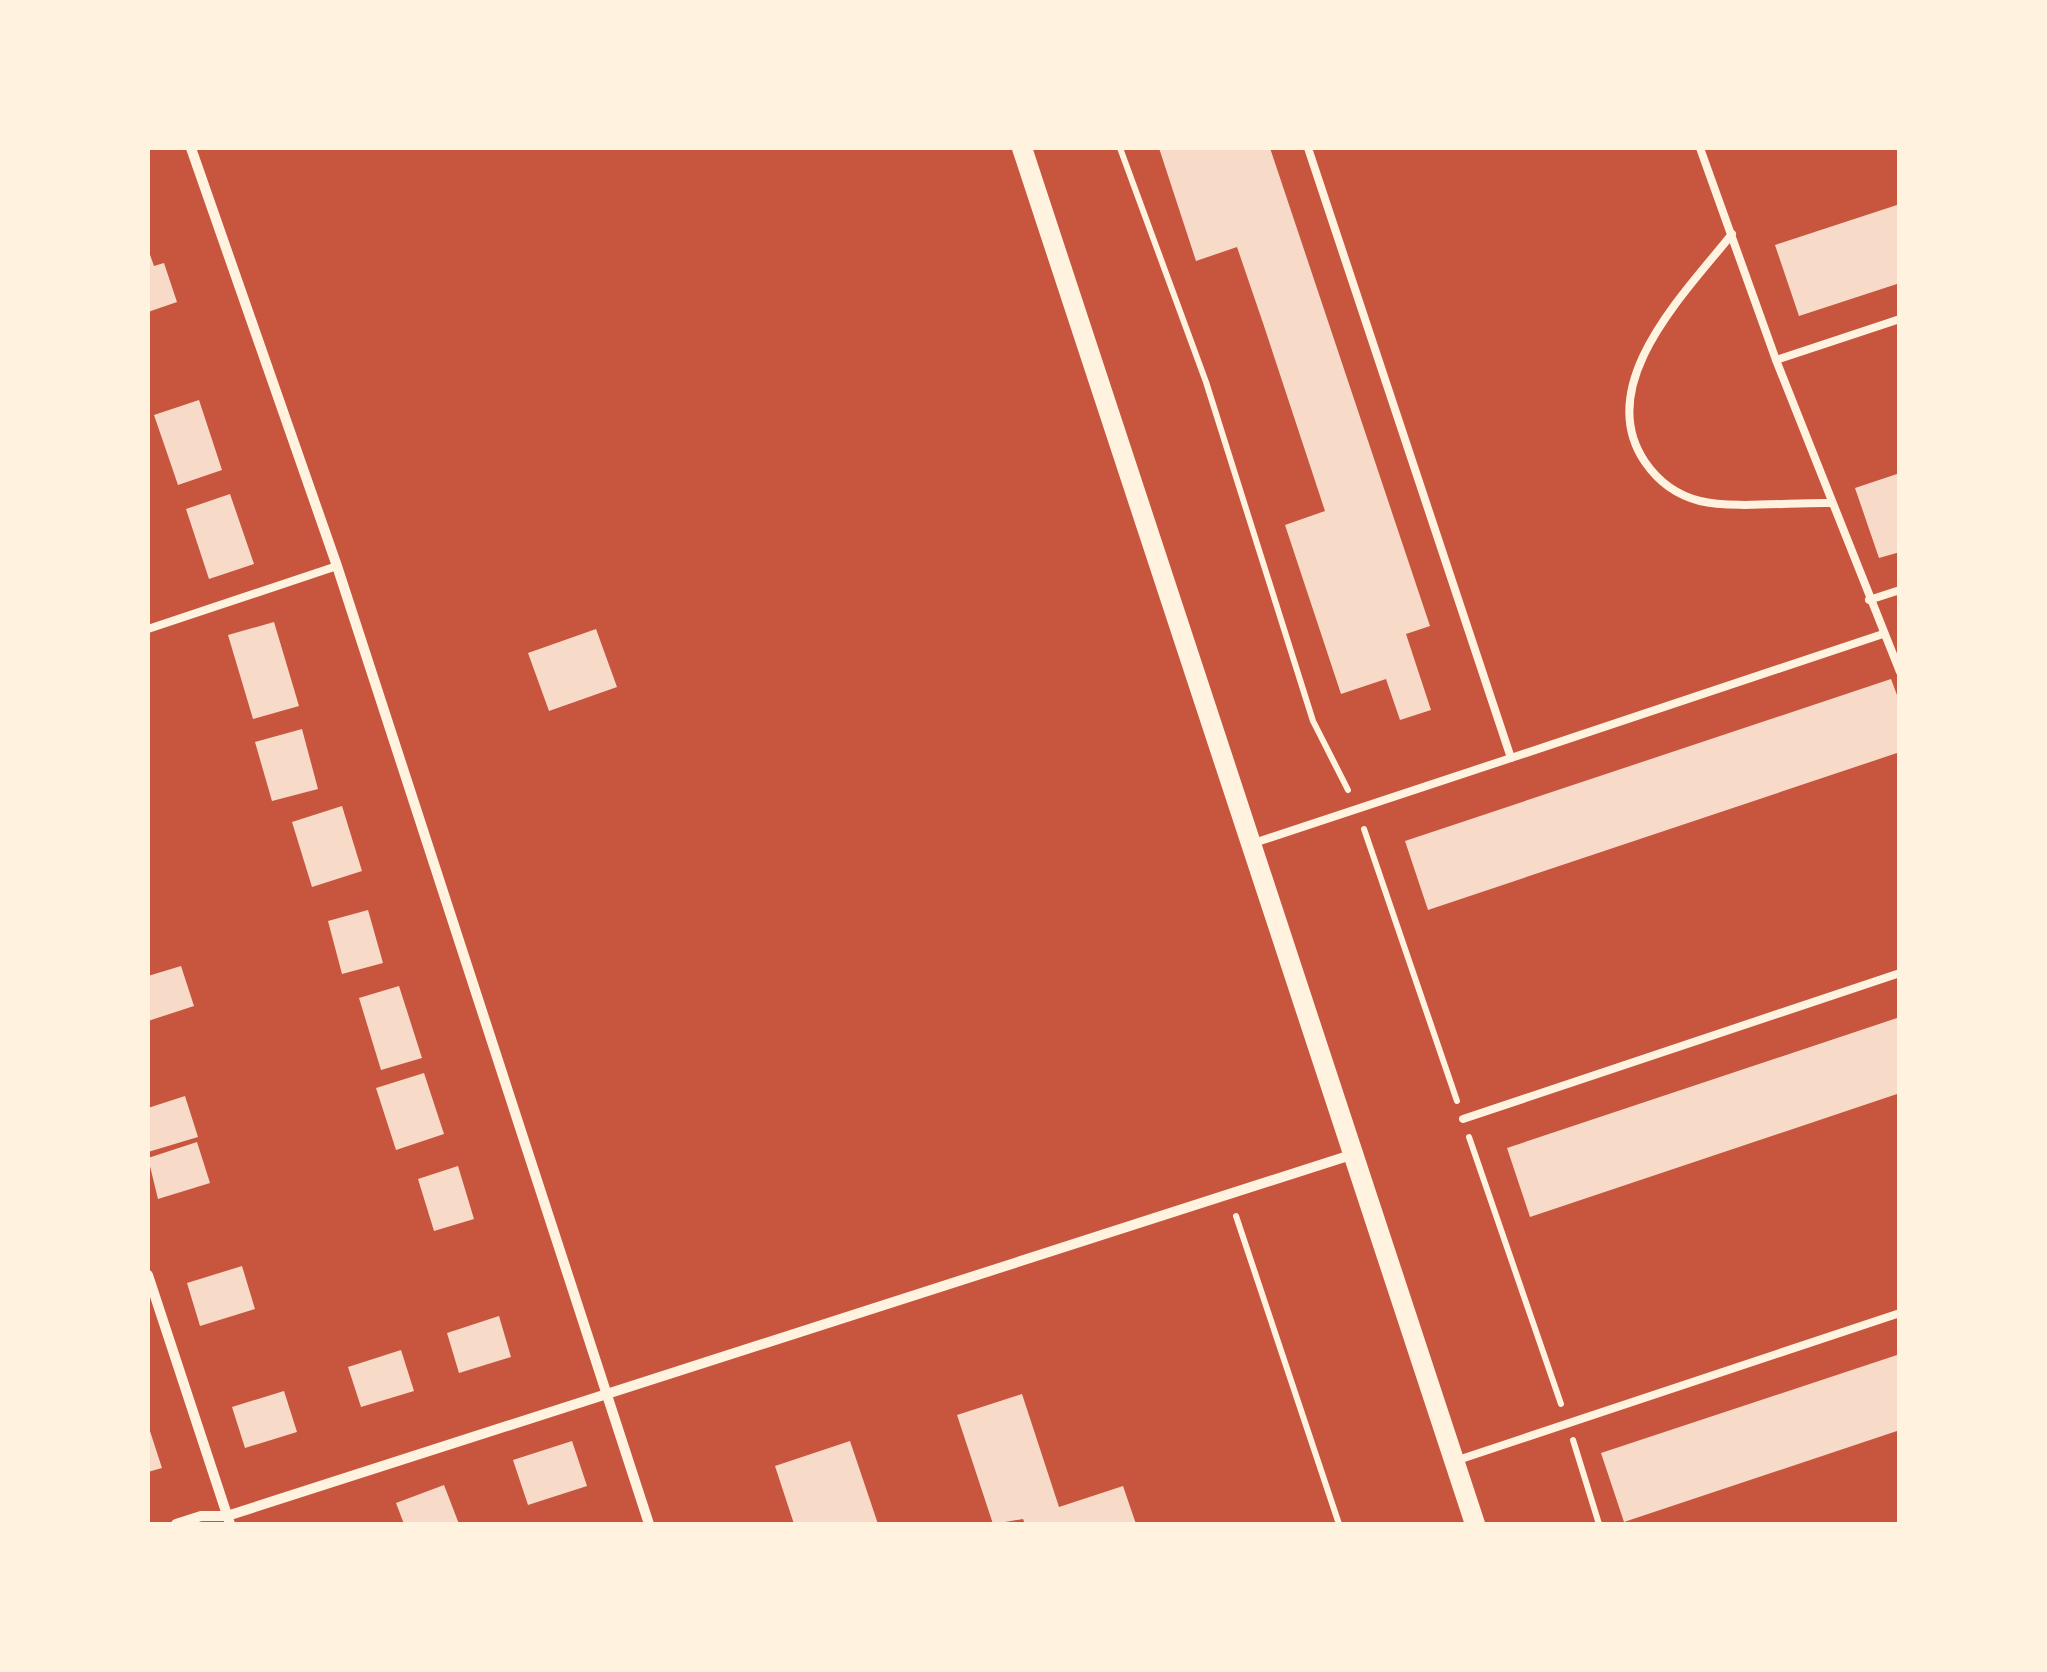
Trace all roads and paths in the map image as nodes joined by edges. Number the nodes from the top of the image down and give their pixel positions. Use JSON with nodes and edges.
{"nodes":[{"id":1,"x":192,"y":148,"type":"edge"},
{"id":2,"x":1022,"y":148,"type":"edge"},
{"id":3,"x":1120,"y":148,"type":"edge"},
{"id":4,"x":1308,"y":148,"type":"edge"},
{"id":5,"x":1700,"y":148,"type":"edge"},
{"id":6,"x":1732,"y":234,"type":"junction"},
{"id":7,"x":1900,"y":318,"type":"edge"},
{"id":8,"x":1776,"y":360,"type":"junction"},
{"id":9,"x":1831,"y":503,"type":"junction"},
{"id":10,"x":337,"y":566,"type":"junction"},
{"id":11,"x":1900,"y":590,"type":"edge"},
{"id":12,"x":1869,"y":600,"type":"junction"},
{"id":13,"x":148,"y":629,"type":"edge"},
{"id":14,"x":1883,"y":634,"type":"junction"},
{"id":15,"x":1900,"y":672,"type":"edge"},
{"id":16,"x":1511,"y":758,"type":"junction"},
{"id":17,"x":1357,"y":809,"type":"junction"},
{"id":18,"x":1250,"y":844,"type":"junction"},
{"id":19,"x":1900,"y":974,"type":"edge"},
{"id":20,"x":1463,"y":1119,"type":"junction"},
{"id":21,"x":1351,"y":1156,"type":"junction"},
{"id":22,"x":1228,"y":1196,"type":"junction"},
{"id":23,"x":148,"y":1275,"type":"edge"},
{"id":24,"x":1900,"y":1313,"type":"edge"},
{"id":25,"x":607,"y":1396,"type":"junction"},
{"id":26,"x":1568,"y":1424,"type":"junction"},
{"id":27,"x":1454,"y":1462,"type":"junction"},
{"id":28,"x":229,"y":1520,"type":"edge"},
{"id":29,"x":176,"y":1524,"type":"edge"},
{"id":30,"x":649,"y":1524,"type":"edge"},
{"id":31,"x":1339,"y":1524,"type":"edge"},
{"id":32,"x":1475,"y":1524,"type":"edge"},
{"id":33,"x":1598,"y":1524,"type":"edge"}],
"edges":[{"from":1,"to":10,"type":"street"},
{"from":2,"to":18,"type":"main road"},
{"from":3,"to":17,"type":"path"},
{"from":4,"to":16,"type":"lane"},
{"from":5,"to":6,"type":"lane"},
{"from":6,"to":8,"type":"lane"},
{"from":6,"to":9,"type":"lane"},
{"from":7,"to":8,"type":"lane"},
{"from":8,"to":9,"type":"lane"},
{"from":9,"to":12,"type":"lane"},
{"from":10,"to":13,"type":"lane"},
{"from":10,"to":25,"type":"street"},
{"from":11,"to":12,"type":"lane"},
{"from":12,"to":14,"type":"lane"},
{"from":14,"to":15,"type":"lane"},
{"from":14,"to":16,"type":"lane"},
{"from":16,"to":17,"type":"lane"},
{"from":17,"to":18,"type":"lane"},
{"from":17,"to":20,"type":"path"},
{"from":18,"to":21,"type":"main road"},
{"from":19,"to":20,"type":"lane"},
{"from":20,"to":26,"type":"path"},
{"from":21,"to":22,"type":"street"},
{"from":21,"to":27,"type":"main road"},
{"from":22,"to":25,"type":"street"},
{"from":22,"to":31,"type":"path"},
{"from":23,"to":28,"type":"street"},
{"from":24,"to":26,"type":"lane"},
{"from":25,"to":28,"type":"street"},
{"from":25,"to":30,"type":"street"},
{"from":26,"to":27,"type":"lane"},
{"from":26,"to":33,"type":"path"},
{"from":27,"to":32,"type":"main road"},
{"from":28,"to":29,"type":"street"}]}
